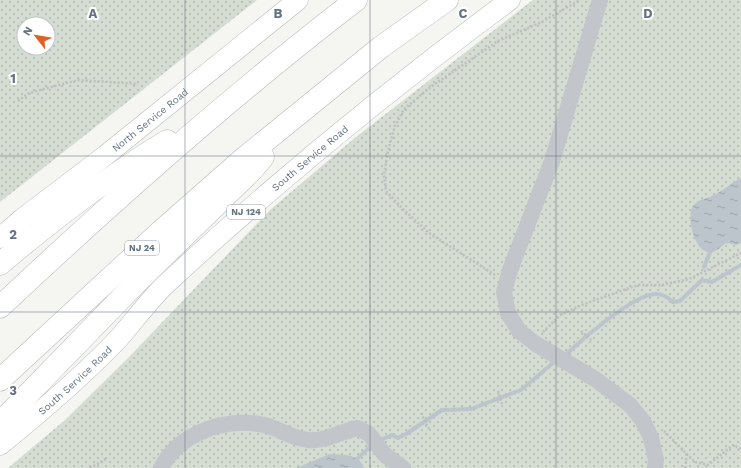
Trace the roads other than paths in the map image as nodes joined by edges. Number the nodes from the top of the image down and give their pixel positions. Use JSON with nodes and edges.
{"nodes":[{"id":1,"x":298,"y":0,"type":"edge"},
{"id":2,"x":356,"y":0,"type":"edge"},
{"id":3,"x":447,"y":0,"type":"edge"},
{"id":4,"x":510,"y":0,"type":"edge"},
{"id":5,"x":600,"y":0,"type":"edge"},
{"id":6,"x":228,"y":104,"type":"junction"},
{"id":7,"x":290,"y":122,"type":"junction"},
{"id":8,"x":0,"y":238,"type":"edge"},
{"id":9,"x":0,"y":264,"type":"edge"},
{"id":10,"x":0,"y":307,"type":"edge"},
{"id":11,"x":0,"y":380,"type":"edge"},
{"id":12,"x":0,"y":423,"type":"edge"},
{"id":13,"x":0,"y":445,"type":"edge"},
{"id":14,"x":161,"y":468,"type":"edge"},
{"id":15,"x":403,"y":468,"type":"edge"},
{"id":16,"x":654,"y":468,"type":"edge"}],
"edges":[{"from":1,"to":8,"type":"main road","name":"North Service Road"},
{"from":2,"to":6,"type":"highway"},
{"from":3,"to":7,"type":"highway","number":"NJ 24"},
{"from":4,"to":13,"type":"main road","name":"South Service Road","number":"NJ 124"},
{"from":5,"to":16,"type":"lane"},
{"from":6,"to":9,"type":"highway"},
{"from":6,"to":10,"type":"highway"},
{"from":7,"to":11,"type":"highway","number":"NJ 24"},
{"from":7,"to":12,"type":"highway"},
{"from":14,"to":15,"type":"lane"}]}
